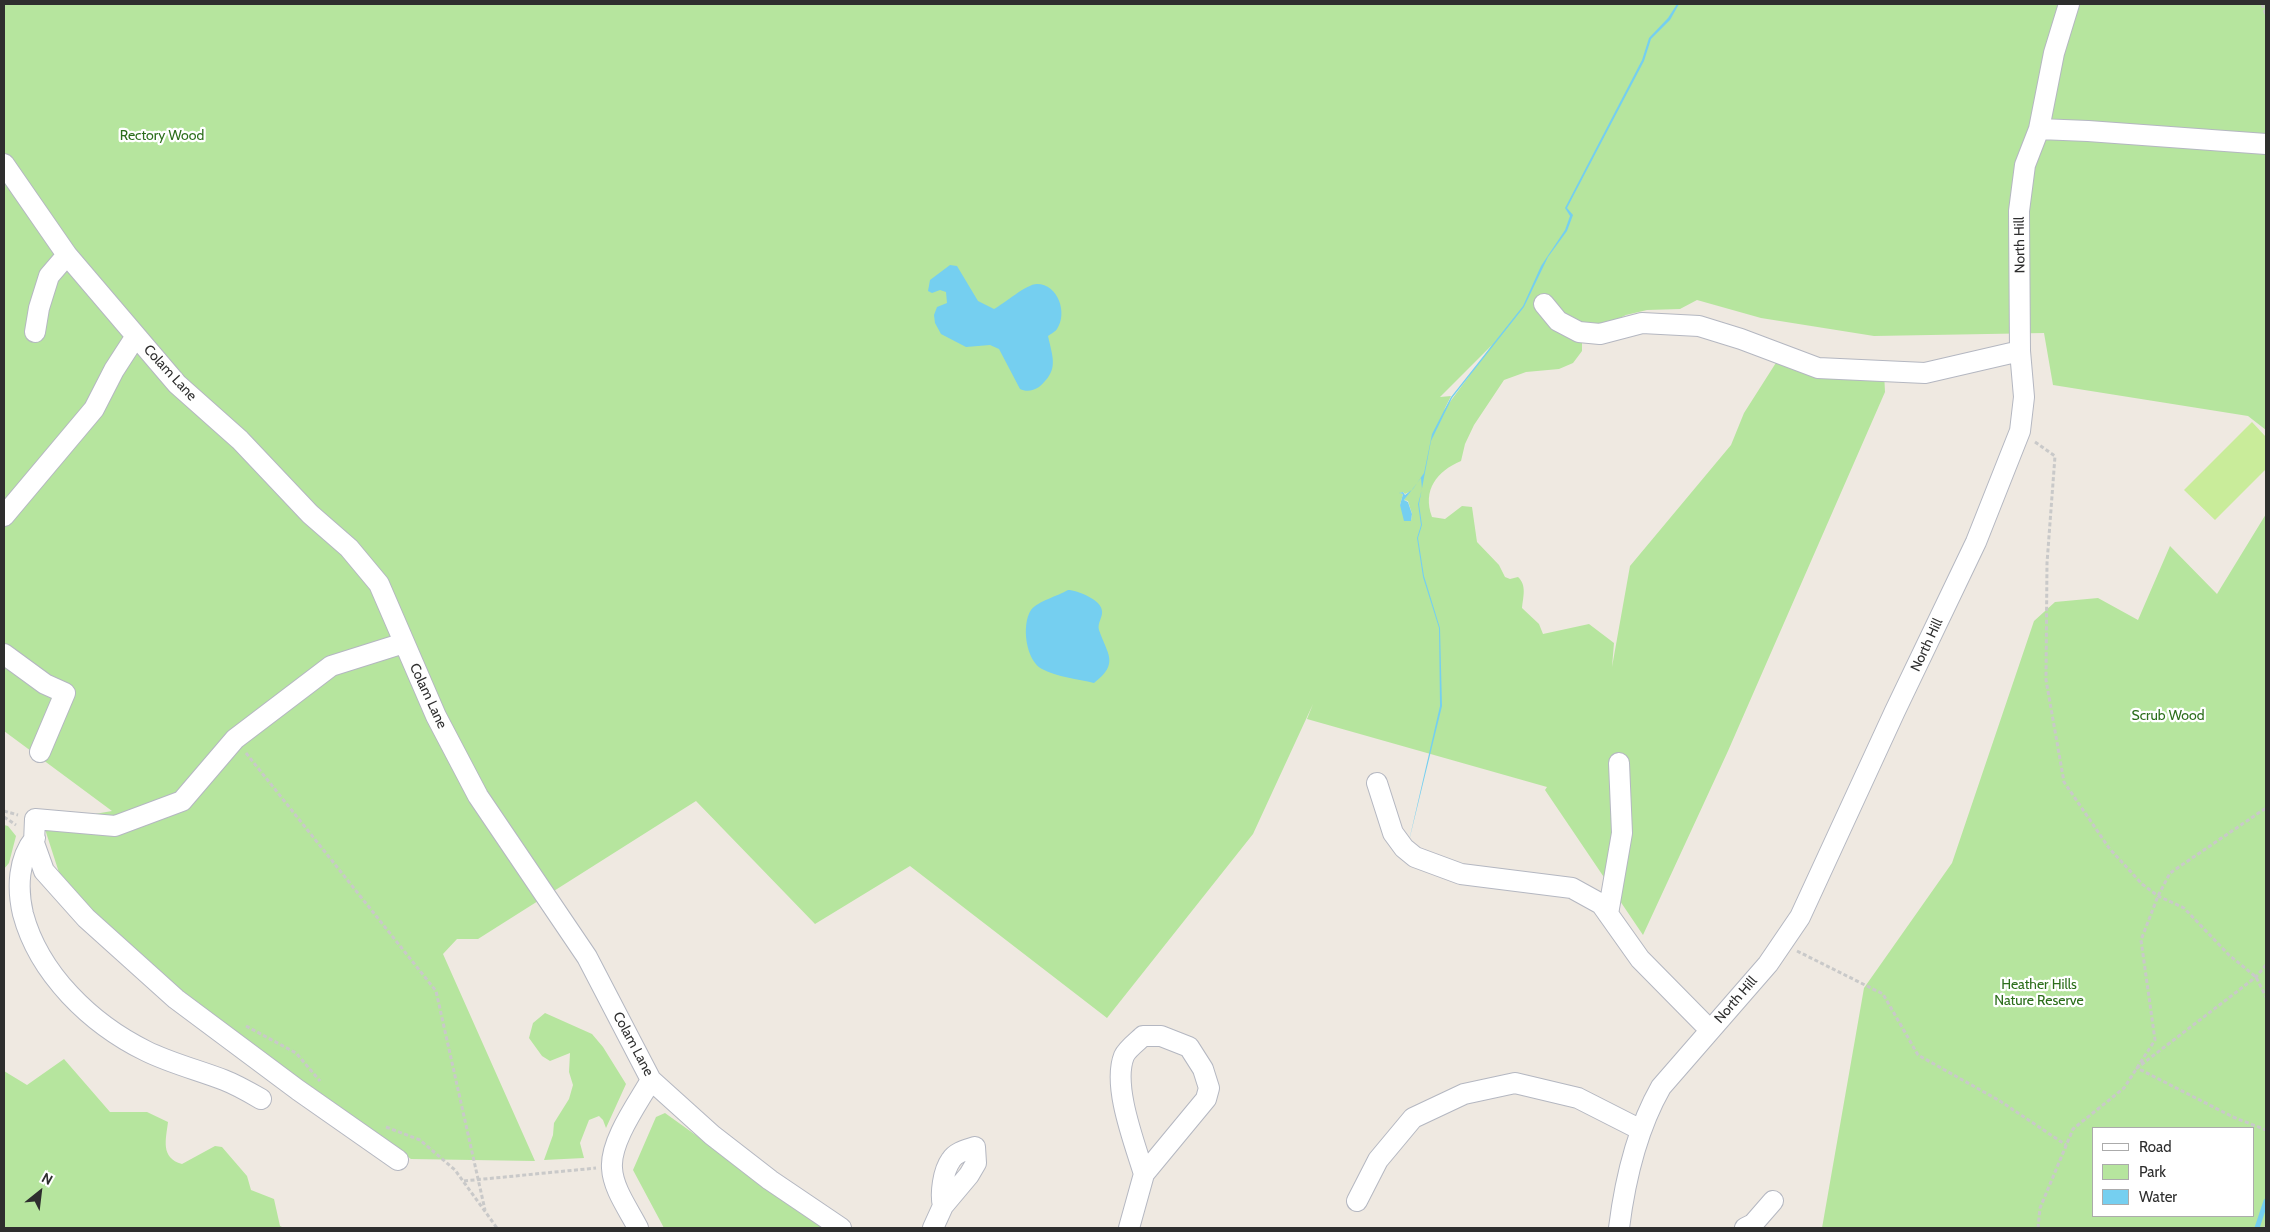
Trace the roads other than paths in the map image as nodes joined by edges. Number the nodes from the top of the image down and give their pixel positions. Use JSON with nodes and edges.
{"nodes":[{"id":1,"x":2070,"y":4,"type":"edge"},
{"id":2,"x":2039,"y":129,"type":"junction"},
{"id":3,"x":2266,"y":144,"type":"edge"},
{"id":4,"x":4,"y":164,"type":"edge"},
{"id":5,"x":68,"y":255,"type":"junction"},
{"id":6,"x":1544,"y":304,"type":"dead end"},
{"id":7,"x":35,"y":332,"type":"dead end"},
{"id":8,"x":136,"y":336,"type":"junction"},
{"id":9,"x":2020,"y":352,"type":"junction"},
{"id":10,"x":4,"y":516,"type":"edge"},
{"id":11,"x":404,"y":643,"type":"junction"},
{"id":12,"x":4,"y":654,"type":"edge"},
{"id":13,"x":40,"y":752,"type":"dead end"},
{"id":14,"x":1619,"y":763,"type":"dead end"},
{"id":15,"x":1377,"y":783,"type":"dead end"},
{"id":16,"x":34,"y":838,"type":"junction"},
{"id":17,"x":1608,"y":914,"type":"junction"},
{"id":18,"x":1710,"y":1030,"type":"junction"},
{"id":19,"x":651,"y":1080,"type":"junction"},
{"id":20,"x":261,"y":1098,"type":"dead end"},
{"id":21,"x":1641,"y":1130,"type":"junction"},
{"id":22,"x":398,"y":1160,"type":"dead end"},
{"id":23,"x":1144,"y":1174,"type":"junction"},
{"id":24,"x":1773,"y":1201,"type":"dead end"},
{"id":25,"x":1357,"y":1202,"type":"dead end"},
{"id":26,"x":943,"y":1206,"type":"dead end"},
{"id":27,"x":638,"y":1228,"type":"edge"},
{"id":28,"x":841,"y":1228,"type":"edge"},
{"id":29,"x":933,"y":1228,"type":"edge"},
{"id":30,"x":1129,"y":1228,"type":"edge"},
{"id":31,"x":1619,"y":1228,"type":"edge"},
{"id":32,"x":1745,"y":1228,"type":"edge"}],
"edges":[{"from":1,"to":2,"type":"street","name":"North Hill"},
{"from":2,"to":3,"type":"street"},
{"from":2,"to":9,"type":"street","name":"North Hill"},
{"from":4,"to":5,"type":"street","name":"Colam Lane"},
{"from":5,"to":7,"type":"street"},
{"from":5,"to":8,"type":"street","name":"Colam Lane"},
{"from":6,"to":9,"type":"street"},
{"from":8,"to":10,"type":"street"},
{"from":8,"to":11,"type":"street","name":"Colam Lane"},
{"from":9,"to":18,"type":"street","name":"North Hill"},
{"from":11,"to":16,"type":"street"},
{"from":11,"to":19,"type":"street","name":"Colam Lane"},
{"from":12,"to":13,"type":"street"},
{"from":14,"to":17,"type":"street"},
{"from":15,"to":17,"type":"street"},
{"from":16,"to":20,"type":"street"},
{"from":16,"to":22,"type":"street"},
{"from":17,"to":18,"type":"street"},
{"from":18,"to":21,"type":"street","name":"North Hill"},
{"from":19,"to":27,"type":"street"},
{"from":19,"to":28,"type":"street","name":"Colam Lane"},
{"from":21,"to":25,"type":"street"},
{"from":21,"to":31,"type":"street","name":"North Hill"},
{"from":23,"to":23,"type":"street"},
{"from":23,"to":30,"type":"street"},
{"from":24,"to":32,"type":"street"},
{"from":26,"to":29,"type":"street"}]}
